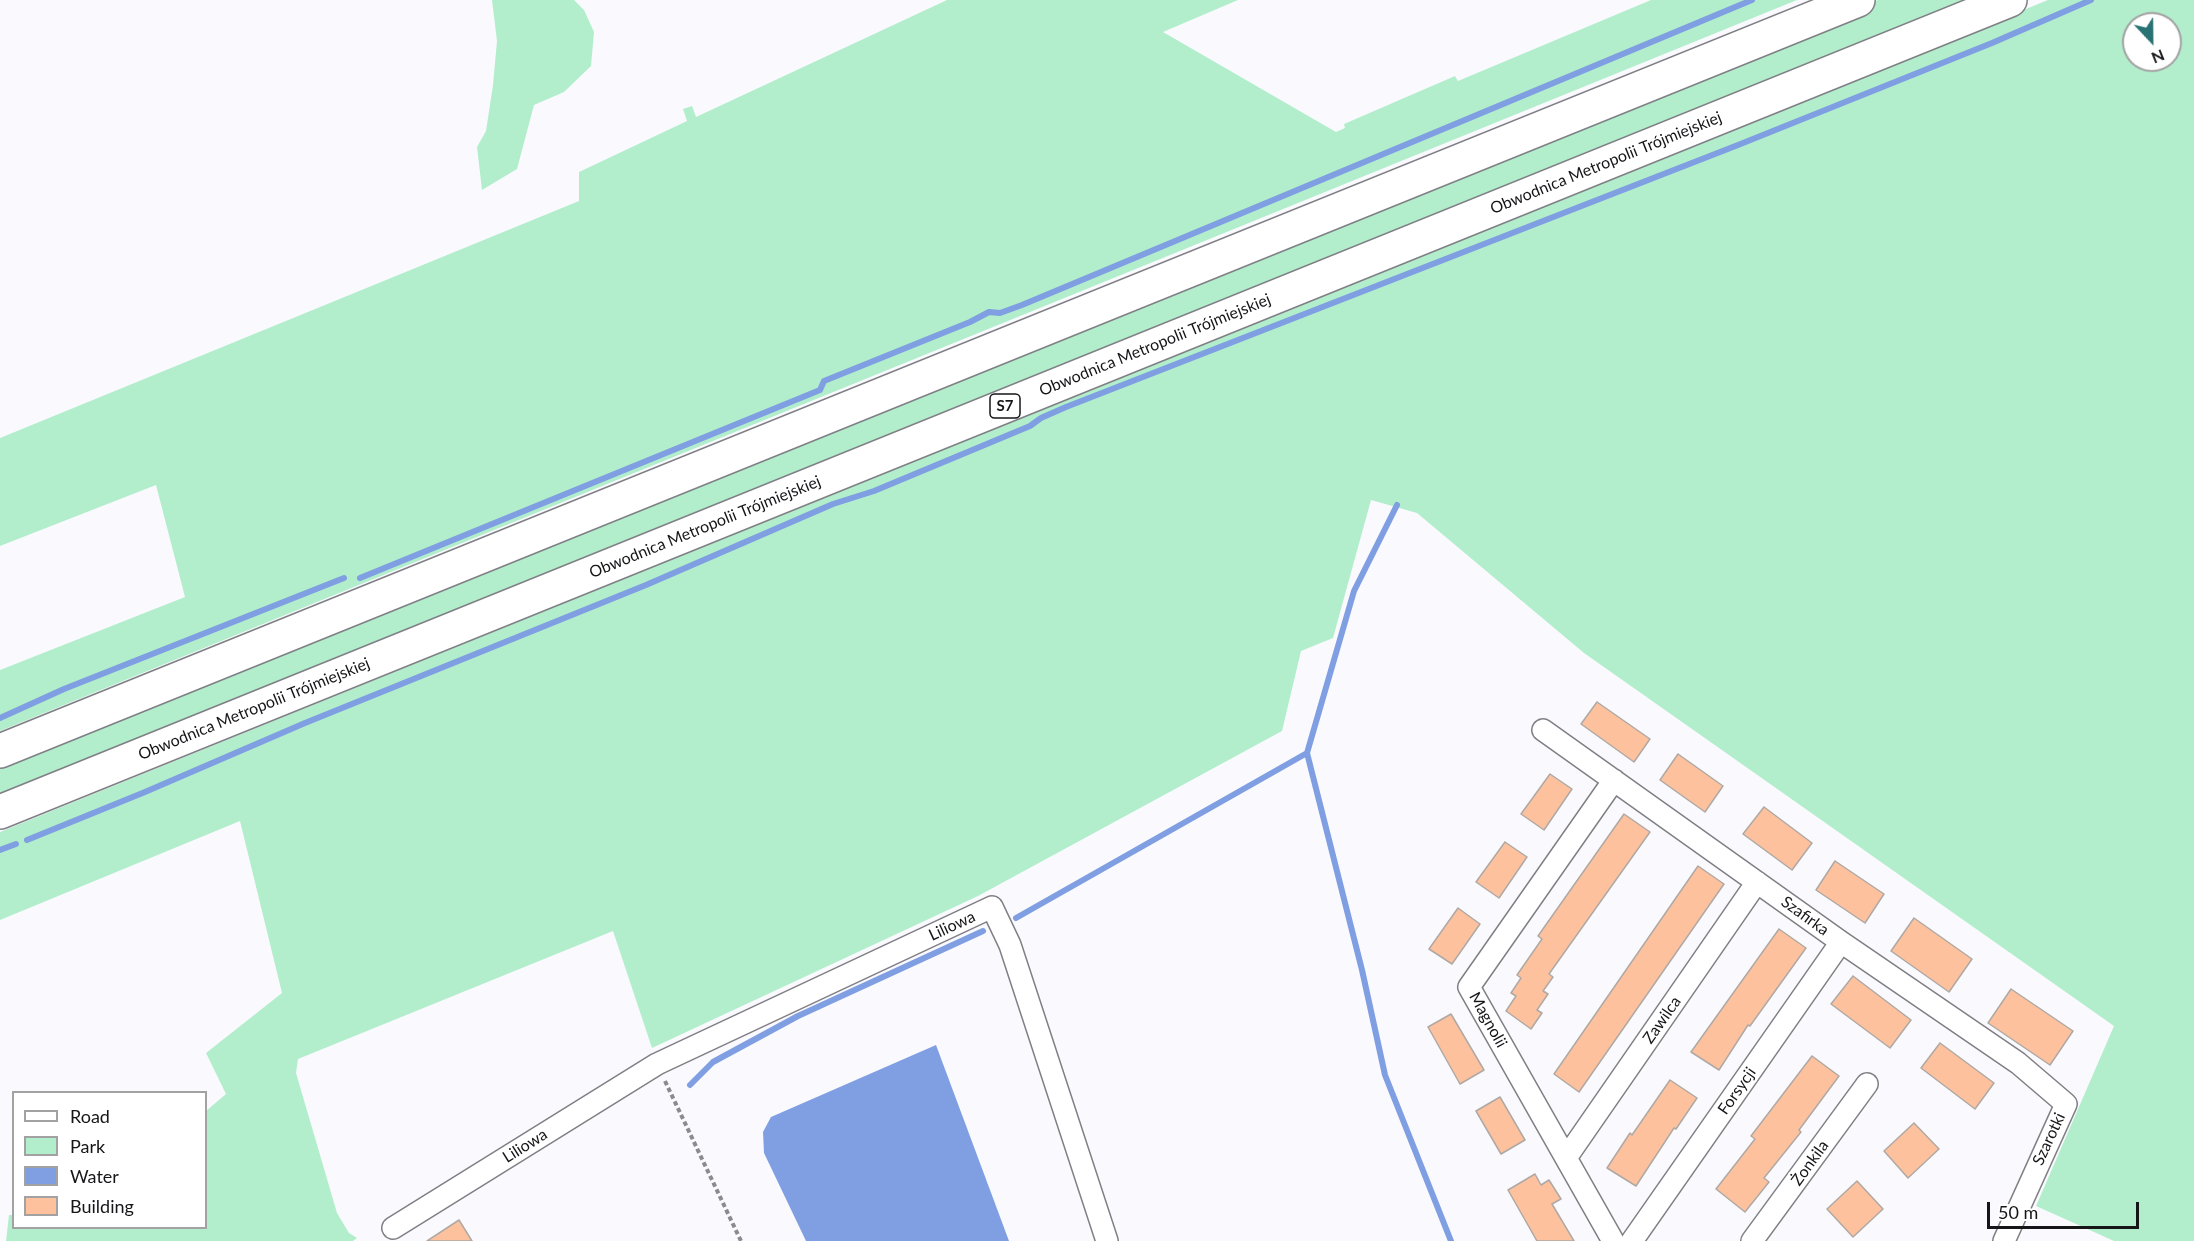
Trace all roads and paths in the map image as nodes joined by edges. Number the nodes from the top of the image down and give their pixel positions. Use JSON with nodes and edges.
{"nodes":[{"id":1,"x":1858,"y":0,"type":"edge"},
{"id":2,"x":2010,"y":0,"type":"edge"},
{"id":3,"x":1543,"y":730,"type":"dead end"},
{"id":4,"x":0,"y":751,"type":"edge"},
{"id":5,"x":1614,"y":780,"type":"junction"},
{"id":6,"x":0,"y":812,"type":"edge"},
{"id":7,"x":1757,"y":882,"type":"junction"},
{"id":8,"x":1841,"y":942,"type":"junction"},
{"id":9,"x":657,"y":1064,"type":"junction"},
{"id":10,"x":1867,"y":1084,"type":"dead end"},
{"id":11,"x":2066,"y":1104,"type":"joint"},
{"id":12,"x":1566,"y":1158,"type":"junction"},
{"id":13,"x":393,"y":1228,"type":"dead end"},
{"id":14,"x":741,"y":1241,"type":"edge"},
{"id":15,"x":1107,"y":1241,"type":"edge"},
{"id":16,"x":1613,"y":1241,"type":"edge"},
{"id":17,"x":1632,"y":1241,"type":"edge"},
{"id":18,"x":1752,"y":1241,"type":"edge"},
{"id":19,"x":2004,"y":1241,"type":"edge"}],
"edges":[{"from":1,"to":4,"type":"highway"},
{"from":2,"to":6,"type":"highway","name":"Obwodnica Metropolii Trójmiejskiej","number":"S7"},
{"from":3,"to":5,"type":"street","name":"Szafirka"},
{"from":5,"to":7,"type":"street","name":"Szafirka"},
{"from":5,"to":12,"type":"street","name":"Magnolii"},
{"from":7,"to":8,"type":"street","name":"Szafirka"},
{"from":7,"to":12,"type":"street","name":"Zawilca"},
{"from":8,"to":11,"type":"street","name":"Szafirka"},
{"from":8,"to":17,"type":"street","name":"Forsycji"},
{"from":9,"to":13,"type":"street","name":"Liliowa"},
{"from":9,"to":14,"type":"path"},
{"from":9,"to":15,"type":"street","name":"Liliowa"},
{"from":10,"to":18,"type":"street","name":"Żonkila"},
{"from":11,"to":19,"type":"street","name":"Szarotki"},
{"from":12,"to":16,"type":"street","name":"Magnolii"}]}
